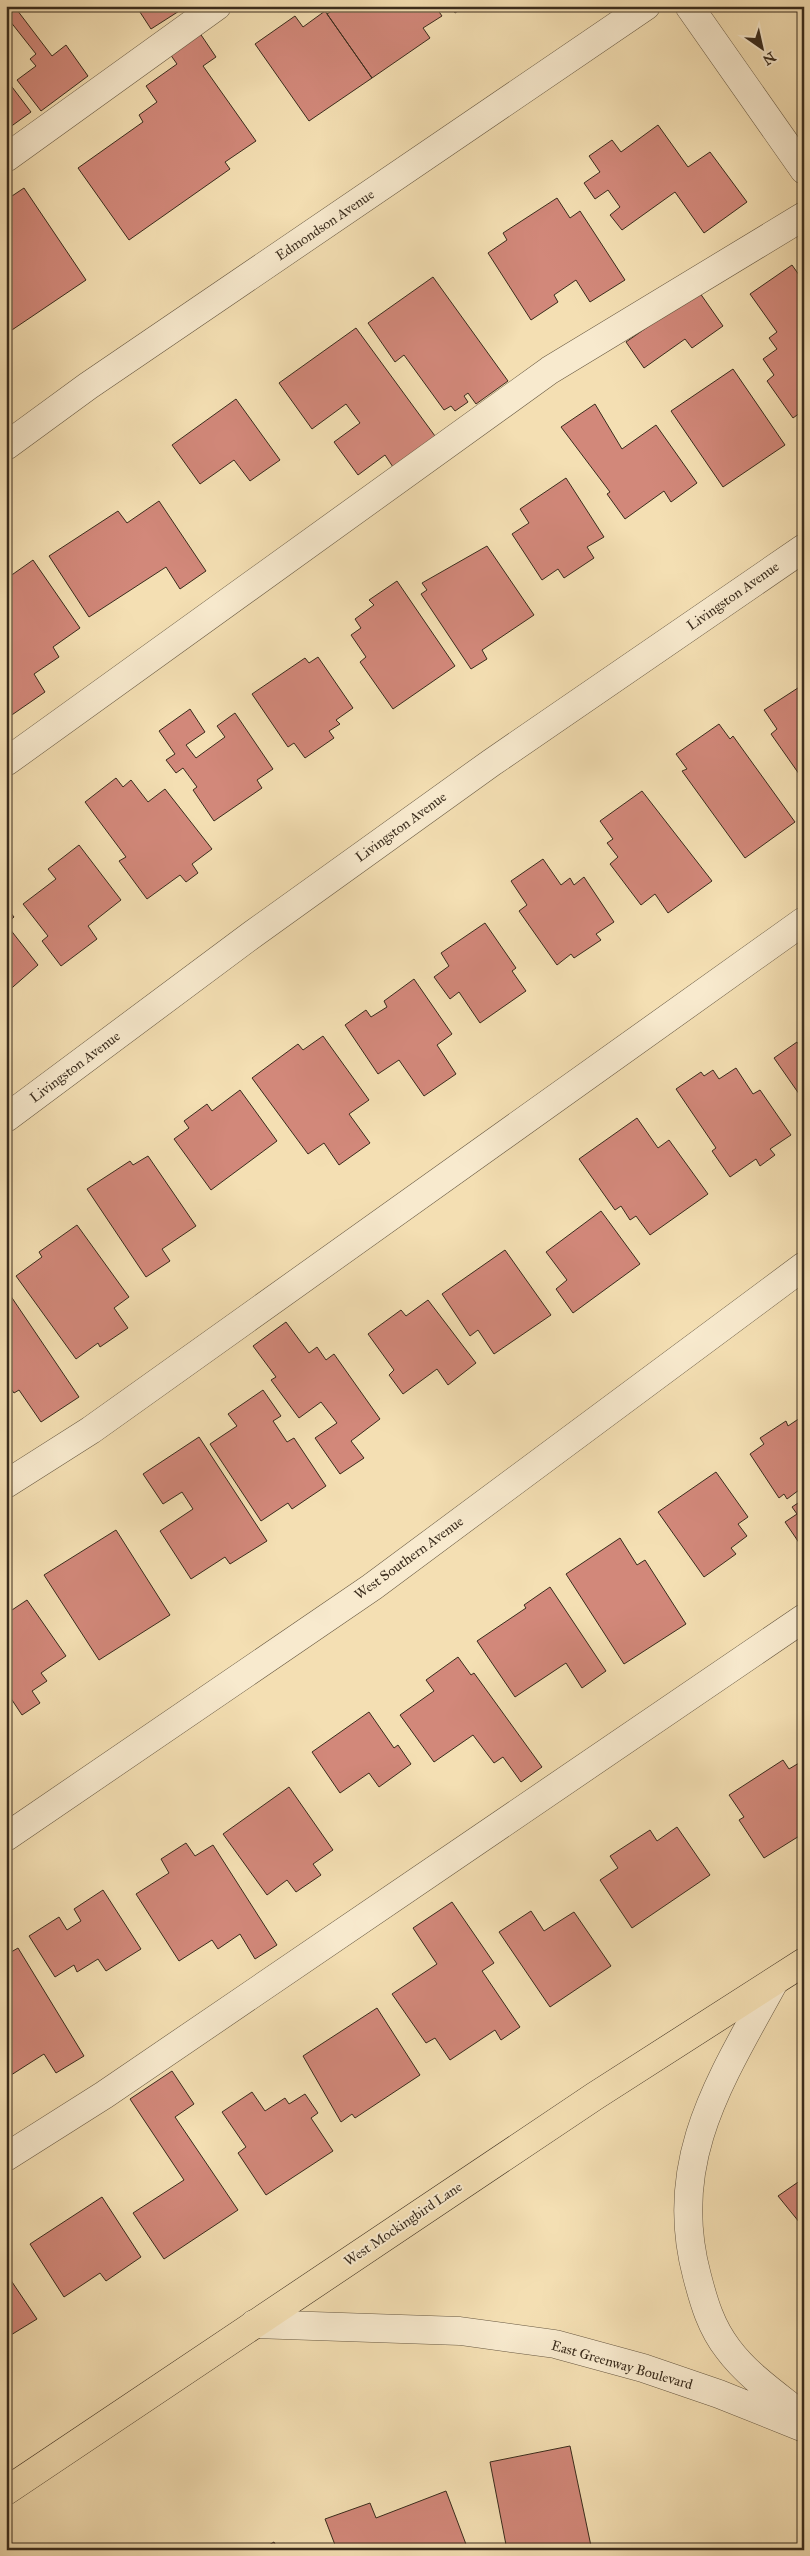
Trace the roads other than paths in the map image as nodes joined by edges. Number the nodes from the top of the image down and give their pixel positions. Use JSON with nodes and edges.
{"nodes":[{"id":1,"x":218,"y":6,"type":"edge"},
{"id":2,"x":646,"y":6,"type":"edge"},
{"id":3,"x":689,"y":6,"type":"edge"},
{"id":4,"x":6,"y":158,"type":"edge"},
{"id":5,"x":804,"y":170,"type":"edge"},
{"id":6,"x":804,"y":216,"type":"edge"},
{"id":7,"x":6,"y":446,"type":"edge"},
{"id":8,"x":804,"y":548,"type":"edge"},
{"id":9,"x":6,"y":762,"type":"edge"},
{"id":10,"x":804,"y":921,"type":"edge"},
{"id":11,"x":6,"y":1118,"type":"edge"},
{"id":12,"x":804,"y":1266,"type":"edge"},
{"id":13,"x":6,"y":1484,"type":"edge"},
{"id":14,"x":804,"y":1618,"type":"edge"},
{"id":15,"x":6,"y":1837,"type":"edge"},
{"id":16,"x":804,"y":1962,"type":"edge"},
{"id":17,"x":774,"y":1982,"type":"junction"},
{"id":18,"x":6,"y":2157,"type":"edge"},
{"id":19,"x":254,"y":2324,"type":"junction"},
{"id":20,"x":804,"y":2417,"type":"edge"},
{"id":21,"x":804,"y":2428,"type":"edge"},
{"id":22,"x":6,"y":2491,"type":"edge"}],
"edges":[{"from":1,"to":4,"type":"street"},
{"from":2,"to":7,"type":"street","name":"Edmondson Avenue"},
{"from":3,"to":5,"type":"street"},
{"from":6,"to":9,"type":"street"},
{"from":8,"to":11,"type":"street","name":"Livingston Avenue"},
{"from":10,"to":13,"type":"street"},
{"from":12,"to":15,"type":"street","name":"West Southern Avenue"},
{"from":14,"to":18,"type":"street"},
{"from":16,"to":17,"type":"main road","name":"West Mockingbird Lane"},
{"from":17,"to":19,"type":"main road","name":"West Mockingbird Lane"},
{"from":17,"to":20,"type":"street"},
{"from":19,"to":21,"type":"street","name":"East Greenway Boulevard"},
{"from":19,"to":22,"type":"main road","name":"West Mockingbird Lane"}]}
